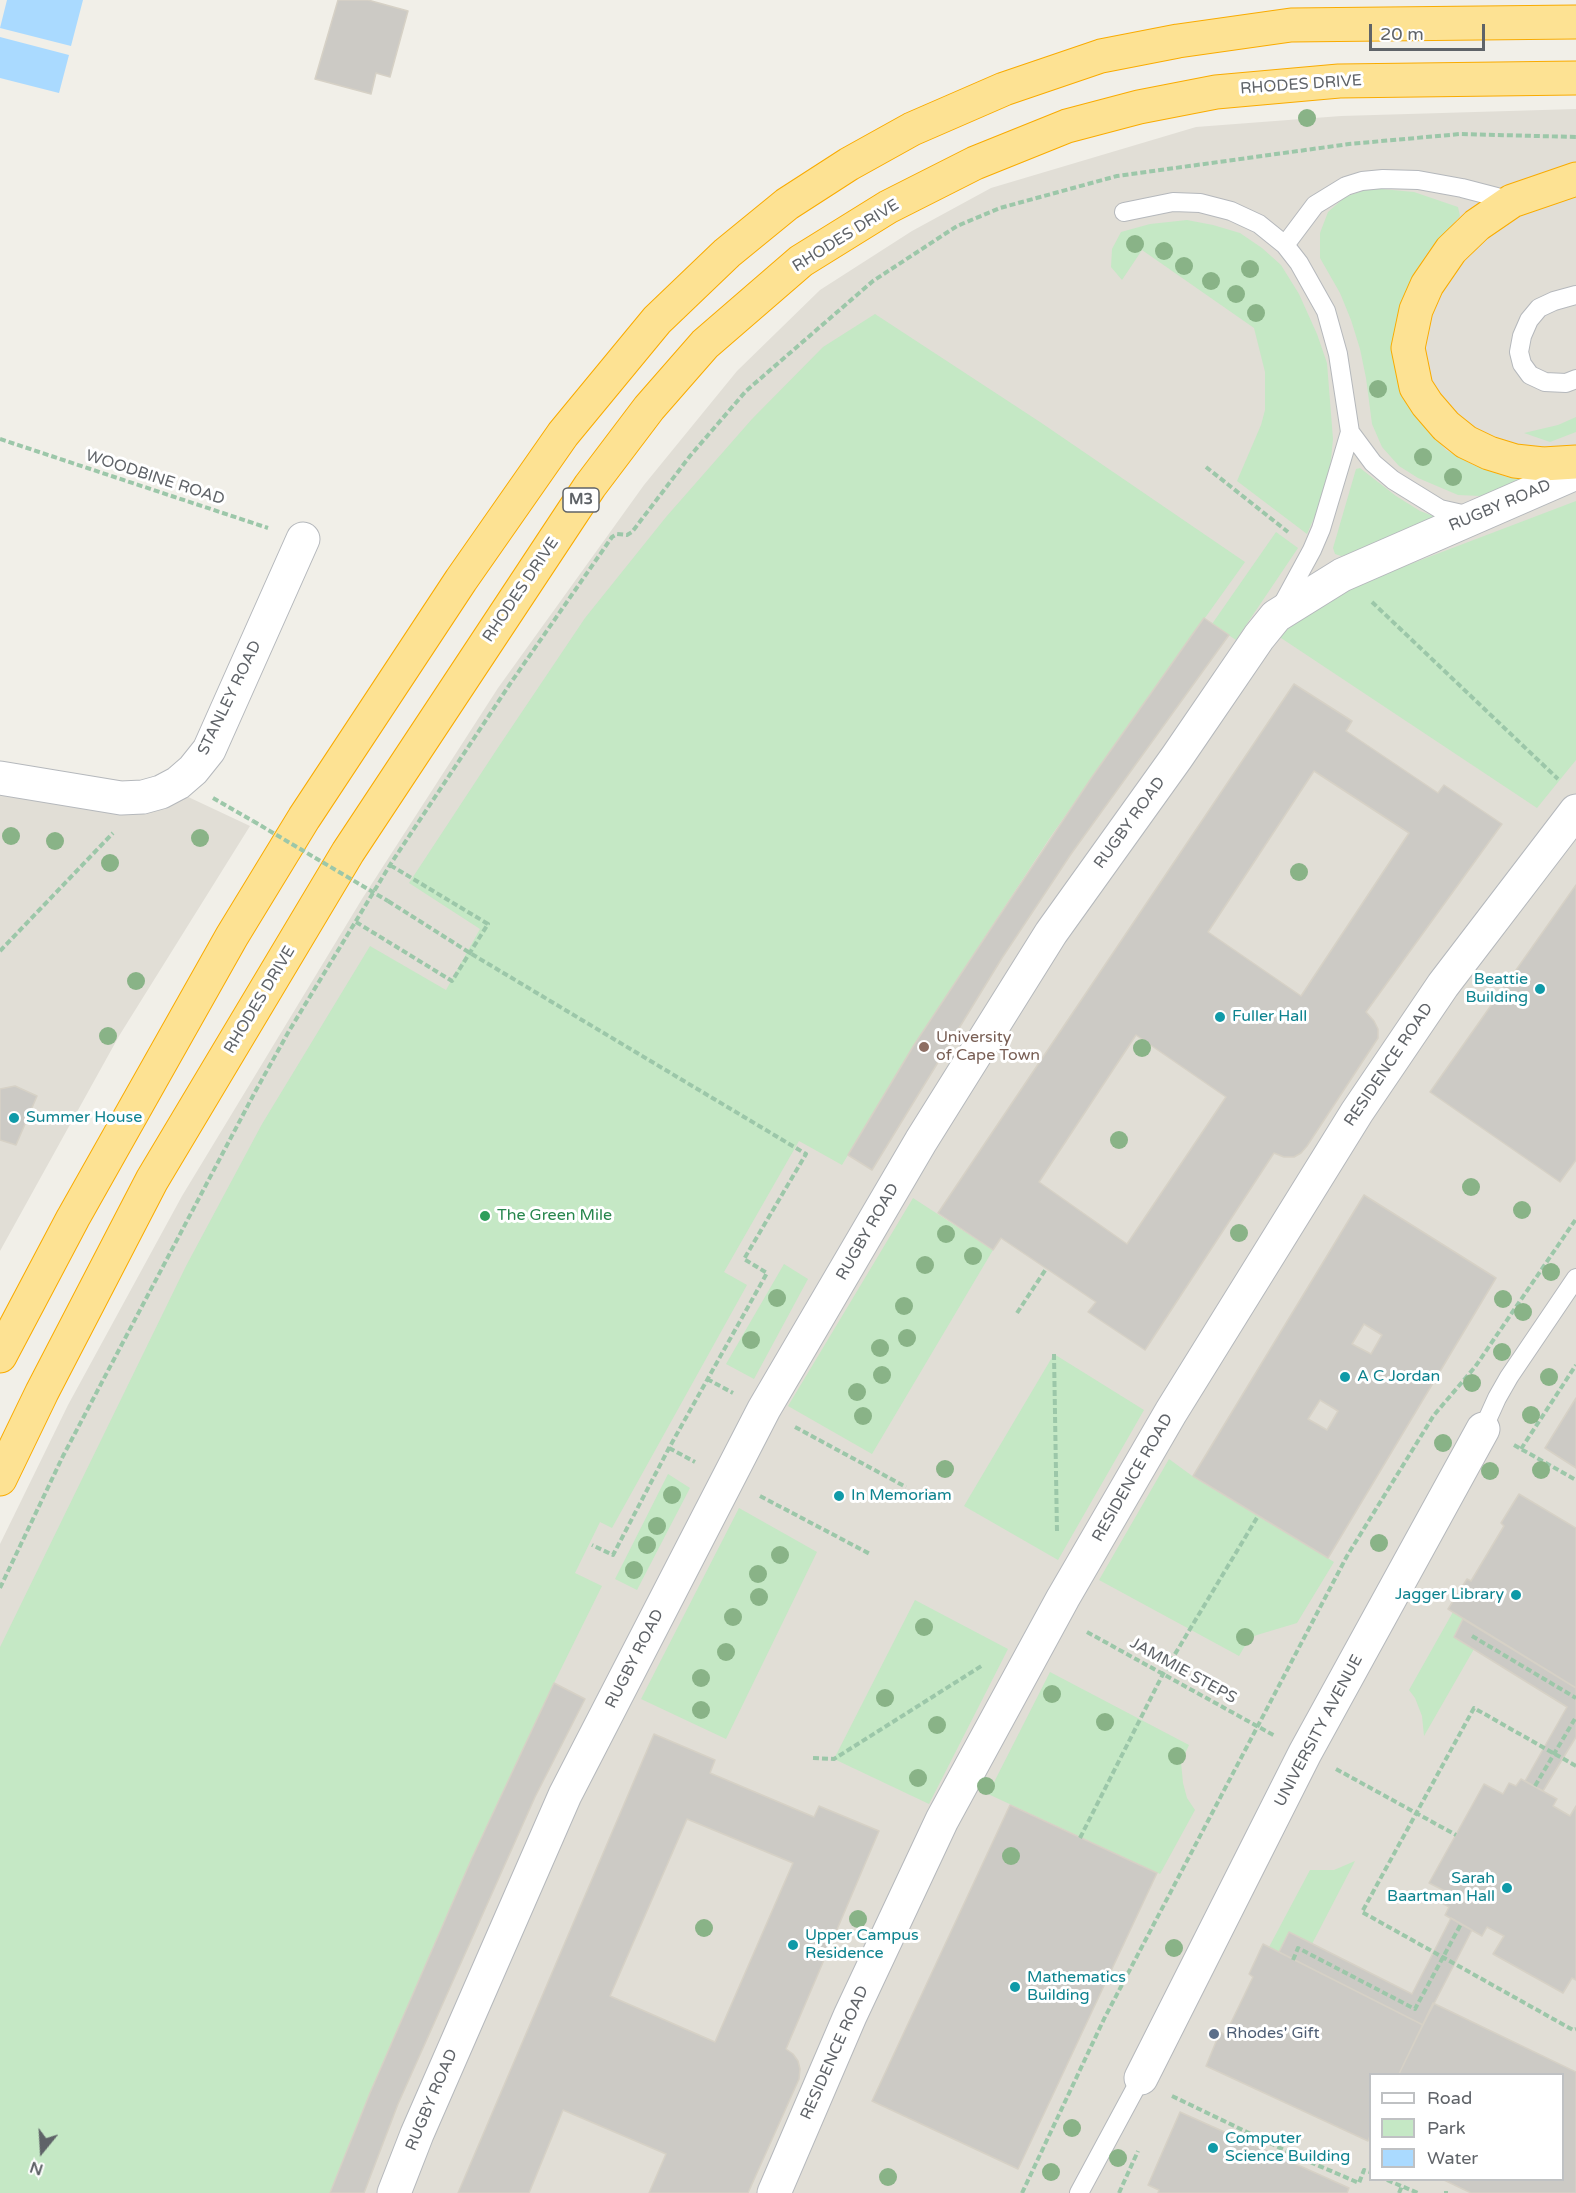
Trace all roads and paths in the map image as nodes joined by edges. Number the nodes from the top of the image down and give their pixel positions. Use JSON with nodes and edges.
{"nodes":[{"id":1,"x":1576,"y":22,"type":"edge"},
{"id":2,"x":1576,"y":78,"type":"edge"},
{"id":3,"x":1576,"y":137,"type":"edge"},
{"id":4,"x":1576,"y":179,"type":"edge"},
{"id":5,"x":1512,"y":201,"type":"junction"},
{"id":6,"x":1124,"y":212,"type":"dead end"},
{"id":7,"x":1285,"y":245,"type":"junction"},
{"id":8,"x":1576,"y":295,"type":"edge"},
{"id":9,"x":1576,"y":379,"type":"edge"},
{"id":10,"x":1350,"y":432,"type":"junction"},
{"id":11,"x":0,"y":439,"type":"edge"},
{"id":12,"x":1576,"y":462,"type":"edge"},
{"id":13,"x":1206,"y":467,"type":"dead end"},
{"id":14,"x":1576,"y":473,"type":"edge"},
{"id":15,"x":1473,"y":517,"type":"junction"},
{"id":16,"x":1281,"y":526,"type":"dead end"},
{"id":17,"x":303,"y":539,"type":"joint"},
{"id":18,"x":1379,"y":608,"type":"dead end"},
{"id":19,"x":1276,"y":616,"type":"junction"},
{"id":20,"x":0,"y":778,"type":"edge"},
{"id":21,"x":1559,"y":780,"type":"dead end"},
{"id":22,"x":215,"y":800,"type":"dead end"},
{"id":23,"x":1576,"y":812,"type":"edge"},
{"id":24,"x":116,"y":830,"type":"dead end"},
{"id":25,"x":390,"y":864,"type":"junction"},
{"id":26,"x":356,"y":922,"type":"junction"},
{"id":27,"x":0,"y":951,"type":"edge"},
{"id":28,"x":470,"y":953,"type":"junction"},
{"id":29,"x":1576,"y":1220,"type":"edge"},
{"id":30,"x":1046,"y":1269,"type":"dead end"},
{"id":31,"x":1576,"y":1278,"type":"edge"},
{"id":32,"x":1017,"y":1312,"type":"dead end"},
{"id":33,"x":1054,"y":1354,"type":"dead end"},
{"id":34,"x":0,"y":1356,"type":"edge"},
{"id":35,"x":1576,"y":1365,"type":"edge"},
{"id":36,"x":707,"y":1379,"type":"junction"},
{"id":37,"x":716,"y":1384,"type":"dead end"},
{"id":38,"x":792,"y":1425,"type":"dead end"},
{"id":39,"x":1483,"y":1429,"type":"junction"},
{"id":40,"x":669,"y":1448,"type":"junction"},
{"id":41,"x":1521,"y":1449,"type":"junction"},
{"id":42,"x":705,"y":1466,"type":"dead end"},
{"id":43,"x":0,"y":1479,"type":"edge"},
{"id":44,"x":1576,"y":1480,"type":"edge"},
{"id":45,"x":906,"y":1487,"type":"dead end"},
{"id":46,"x":780,"y":1506,"type":"dead end"},
{"id":47,"x":1258,"y":1516,"type":"dead end"},
{"id":48,"x":1057,"y":1537,"type":"dead end"},
{"id":49,"x":592,"y":1545,"type":"dead end"},
{"id":50,"x":870,"y":1554,"type":"dead end"},
{"id":51,"x":0,"y":1588,"type":"edge"},
{"id":52,"x":1472,"y":1636,"type":"dead end"},
{"id":53,"x":1103,"y":1641,"type":"dead end"},
{"id":54,"x":989,"y":1662,"type":"dead end"},
{"id":55,"x":1163,"y":1674,"type":"junction"},
{"id":56,"x":1576,"y":1698,"type":"edge"},
{"id":57,"x":1576,"y":1717,"type":"edge"},
{"id":58,"x":1251,"y":1723,"type":"dead end"},
{"id":59,"x":1553,"y":1754,"type":"junction"},
{"id":60,"x":813,"y":1758,"type":"dead end"},
{"id":61,"x":1576,"y":1766,"type":"edge"},
{"id":62,"x":1355,"y":1779,"type":"dead end"},
{"id":63,"x":1534,"y":1786,"type":"dead end"},
{"id":64,"x":1415,"y":1813,"type":"junction"},
{"id":65,"x":1456,"y":1835,"type":"dead end"},
{"id":66,"x":1080,"y":1838,"type":"dead end"},
{"id":67,"x":1461,"y":1924,"type":"dead end"},
{"id":68,"x":1443,"y":1957,"type":"junction"},
{"id":69,"x":1293,"y":1960,"type":"dead end"},
{"id":70,"x":1576,"y":2029,"type":"edge"},
{"id":71,"x":1141,"y":2078,"type":"joint"},
{"id":72,"x":1206,"y":2112,"type":"dead end"},
{"id":73,"x":1369,"y":2171,"type":"edge"},
{"id":74,"x":1390,"y":2181,"type":"edge"},
{"id":75,"x":1402,"y":2186,"type":"junction"},
{"id":76,"x":394,"y":2193,"type":"edge"},
{"id":77,"x":774,"y":2193,"type":"edge"},
{"id":78,"x":1022,"y":2193,"type":"edge"},
{"id":79,"x":1079,"y":2193,"type":"edge"},
{"id":80,"x":1399,"y":2193,"type":"edge"},
{"id":81,"x":1418,"y":2193,"type":"edge"}],
"edges":[{"from":1,"to":34,"type":"highway"},
{"from":2,"to":43,"type":"highway","name":"RHODES DRIVE","number":"M3"},
{"from":3,"to":25,"type":"path"},
{"from":4,"to":5,"type":"highway"},
{"from":5,"to":7,"type":"lane"},
{"from":5,"to":12,"type":"highway"},
{"from":6,"to":7,"type":"lane"},
{"from":7,"to":10,"type":"lane"},
{"from":8,"to":9,"type":"lane"},
{"from":10,"to":15,"type":"lane"},
{"from":10,"to":19,"type":"lane"},
{"from":11,"to":17,"type":"path","name":"WOODBINE ROAD"},
{"from":13,"to":16,"type":"path"},
{"from":14,"to":15,"type":"street","name":"RUGBY ROAD"},
{"from":15,"to":19,"type":"street","name":"RUGBY ROAD"},
{"from":17,"to":20,"type":"street","name":"STANLEY ROAD"},
{"from":18,"to":21,"type":"path"},
{"from":19,"to":76,"type":"street","name":"RUGBY ROAD"},
{"from":22,"to":28,"type":"path","bridge":true},
{"from":23,"to":77,"type":"street","name":"RESIDENCE ROAD"},
{"from":24,"to":27,"type":"path"},
{"from":25,"to":26,"type":"path"},
{"from":25,"to":28,"type":"path"},
{"from":26,"to":28,"type":"path"},
{"from":26,"to":51,"type":"path"},
{"from":28,"to":36,"type":"path"},
{"from":29,"to":78,"type":"path"},
{"from":30,"to":32,"type":"path"},
{"from":31,"to":39,"type":"lane","name":"UNIVERSITY AVENUE"},
{"from":33,"to":48,"type":"path"},
{"from":35,"to":41,"type":"path"},
{"from":36,"to":37,"type":"path"},
{"from":36,"to":40,"type":"path"},
{"from":38,"to":45,"type":"path"},
{"from":39,"to":41,"type":"path"},
{"from":39,"to":71,"type":"street","name":"UNIVERSITY AVENUE"},
{"from":40,"to":42,"type":"path"},
{"from":40,"to":49,"type":"path"},
{"from":41,"to":44,"type":"path"},
{"from":46,"to":50,"type":"path"},
{"from":47,"to":55,"type":"path"},
{"from":52,"to":56,"type":"path"},
{"from":53,"to":55,"type":"path","name":"JAMMIE STEPS"},
{"from":54,"to":60,"type":"path"},
{"from":55,"to":58,"type":"path","name":"JAMMIE STEPS"},
{"from":55,"to":66,"type":"path"},
{"from":57,"to":59,"type":"path"},
{"from":59,"to":61,"type":"path"},
{"from":59,"to":63,"type":"path"},
{"from":59,"to":64,"type":"path"},
{"from":62,"to":64,"type":"path"},
{"from":64,"to":65,"type":"path"},
{"from":64,"to":68,"type":"path"},
{"from":67,"to":68,"type":"path"},
{"from":68,"to":69,"type":"path"},
{"from":68,"to":70,"type":"path"},
{"from":71,"to":79,"type":"lane","name":"UNIVERSITY AVENUE"},
{"from":72,"to":73,"type":"path"},
{"from":74,"to":75,"type":"path"},
{"from":75,"to":80,"type":"path"},
{"from":75,"to":81,"type":"path"}]}
